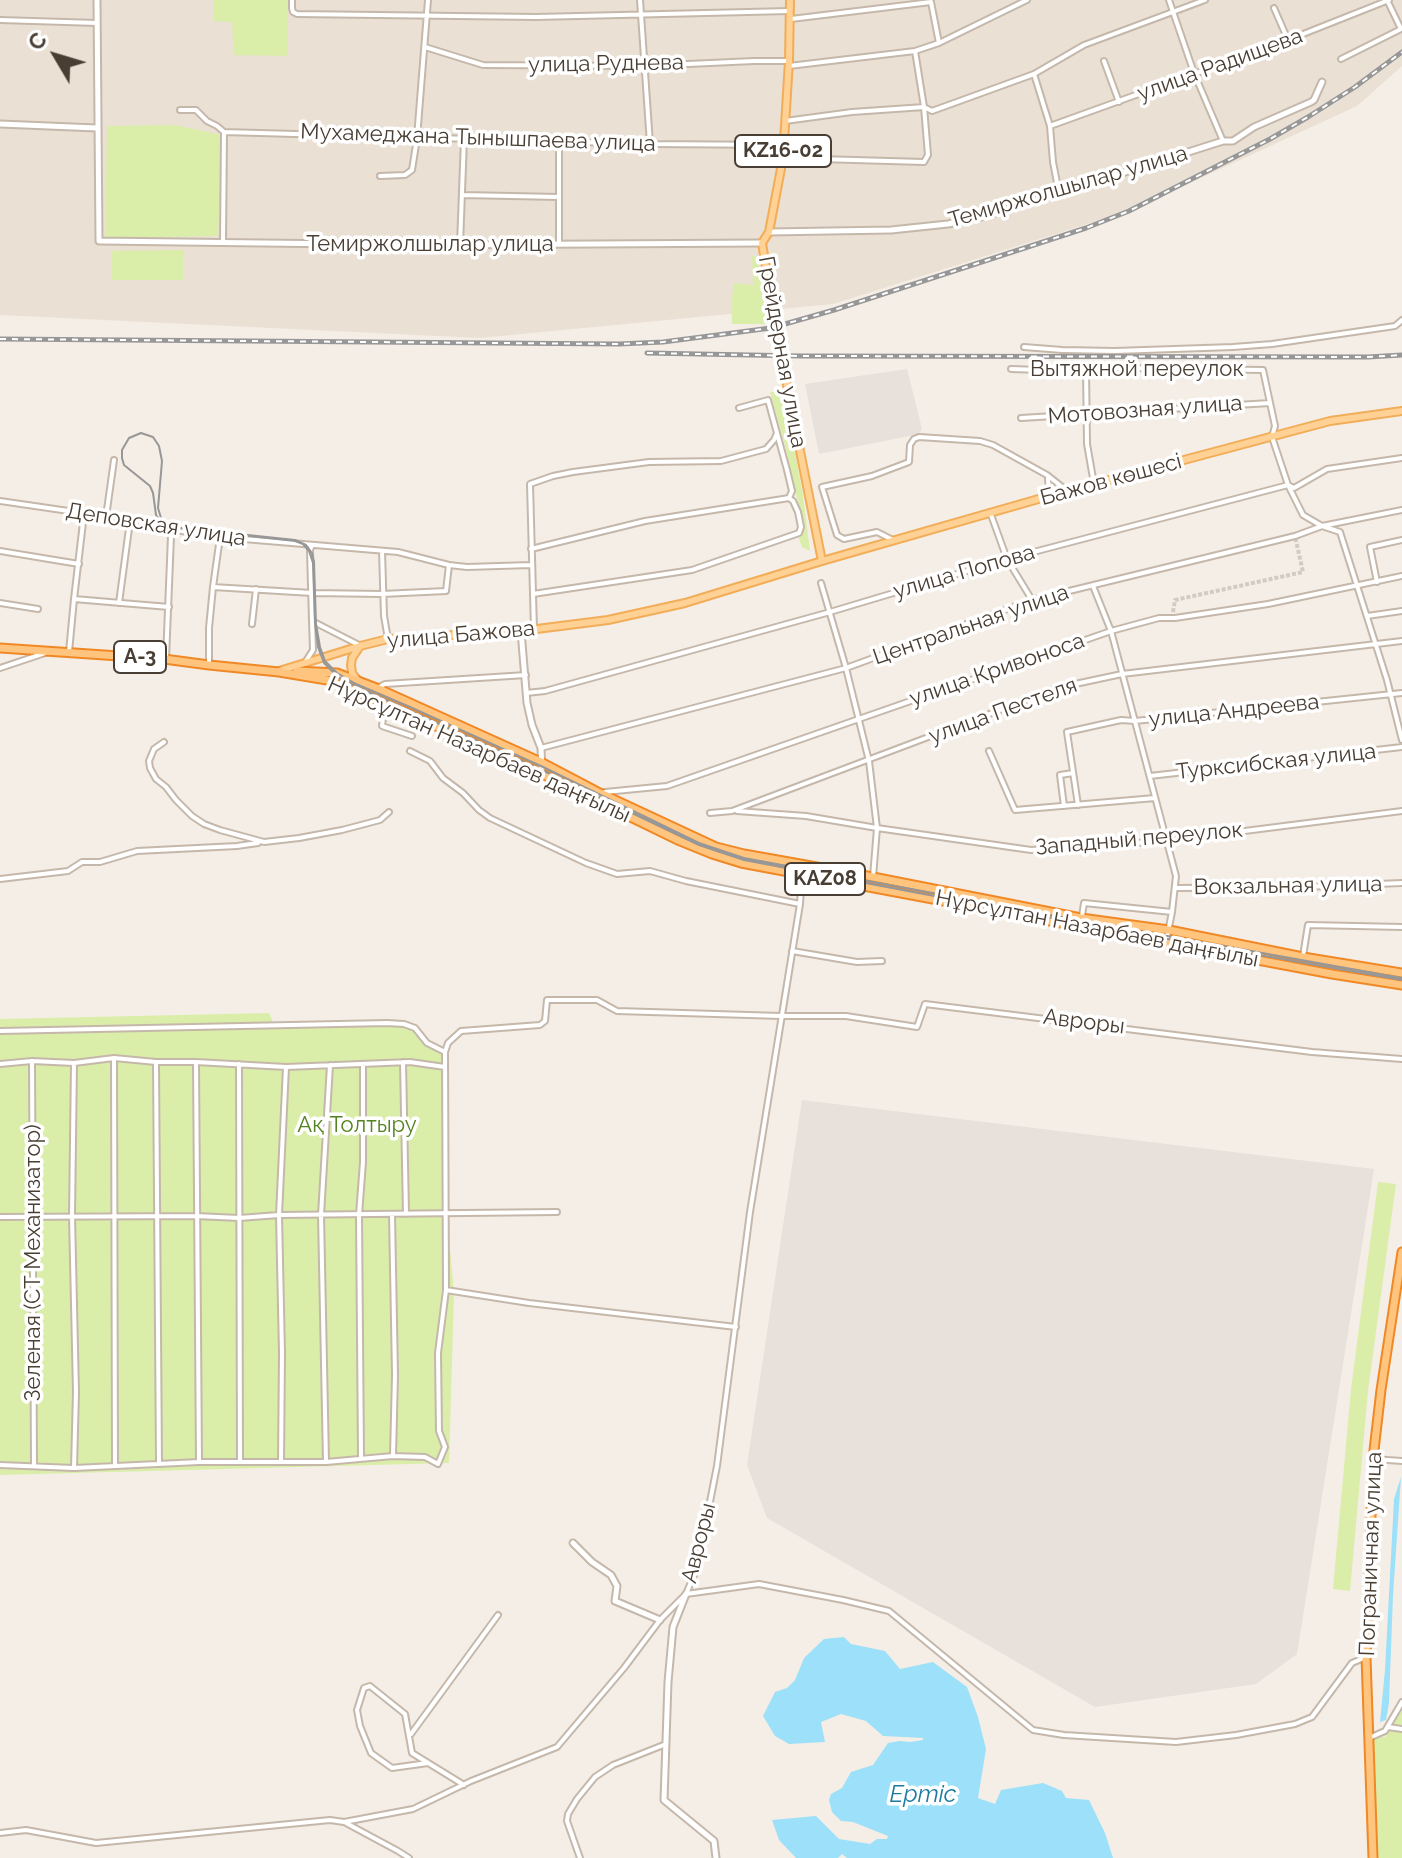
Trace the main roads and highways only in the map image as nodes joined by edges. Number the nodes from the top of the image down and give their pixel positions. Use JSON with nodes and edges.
{"nodes":[{"id":1,"x":790,"y":0,"type":"edge"},
{"id":2,"x":1402,"y":411,"type":"edge"},
{"id":3,"x":822,"y":561,"type":"junction"},
{"id":4,"x":360,"y":646,"type":"junction"},
{"id":5,"x":0,"y":648,"type":"edge"},
{"id":6,"x":279,"y":672,"type":"junction"},
{"id":7,"x":359,"y":682,"type":"junction"},
{"id":8,"x":599,"y":796,"type":"junction"},
{"id":9,"x":1402,"y":973,"type":"edge"},
{"id":10,"x":1402,"y":985,"type":"edge"},
{"id":11,"x":1402,"y":1252,"type":"edge"},
{"id":12,"x":1373,"y":1858,"type":"edge"}],
"edges":[{"from":1,"to":3,"type":"main road","name":"Грейдерная улица","number":"KZ16-02","bridge":true},
{"from":2,"to":3,"type":"main road","name":"Бажов көшесі"},
{"from":3,"to":4,"type":"main road","name":"улица Бажова"},
{"from":4,"to":6,"type":"main road","name":"улица Бажова"},
{"from":4,"to":7,"type":"main road"},
{"from":5,"to":6,"type":"highway","name":"улица Бажова","number":"A-3"},
{"from":6,"to":7,"type":"highway","name":"Нұрсұлтан Назарбаев даңғылы"},
{"from":6,"to":8,"type":"highway","name":"Нұрсұлтан Назарбаев даңғылы","number":"KAZ08"},
{"from":7,"to":8,"type":"highway","name":"Нұрсұлтан Назарбаев даңғылы"},
{"from":8,"to":9,"type":"highway","name":"Нұрсұлтан Назарбаев даңғылы"},
{"from":8,"to":10,"type":"highway","name":"Нұрсұлтан Назарбаев даңғылы","number":"KAZ08"},
{"from":11,"to":12,"type":"highway","name":"Пограничная улица"}]}
